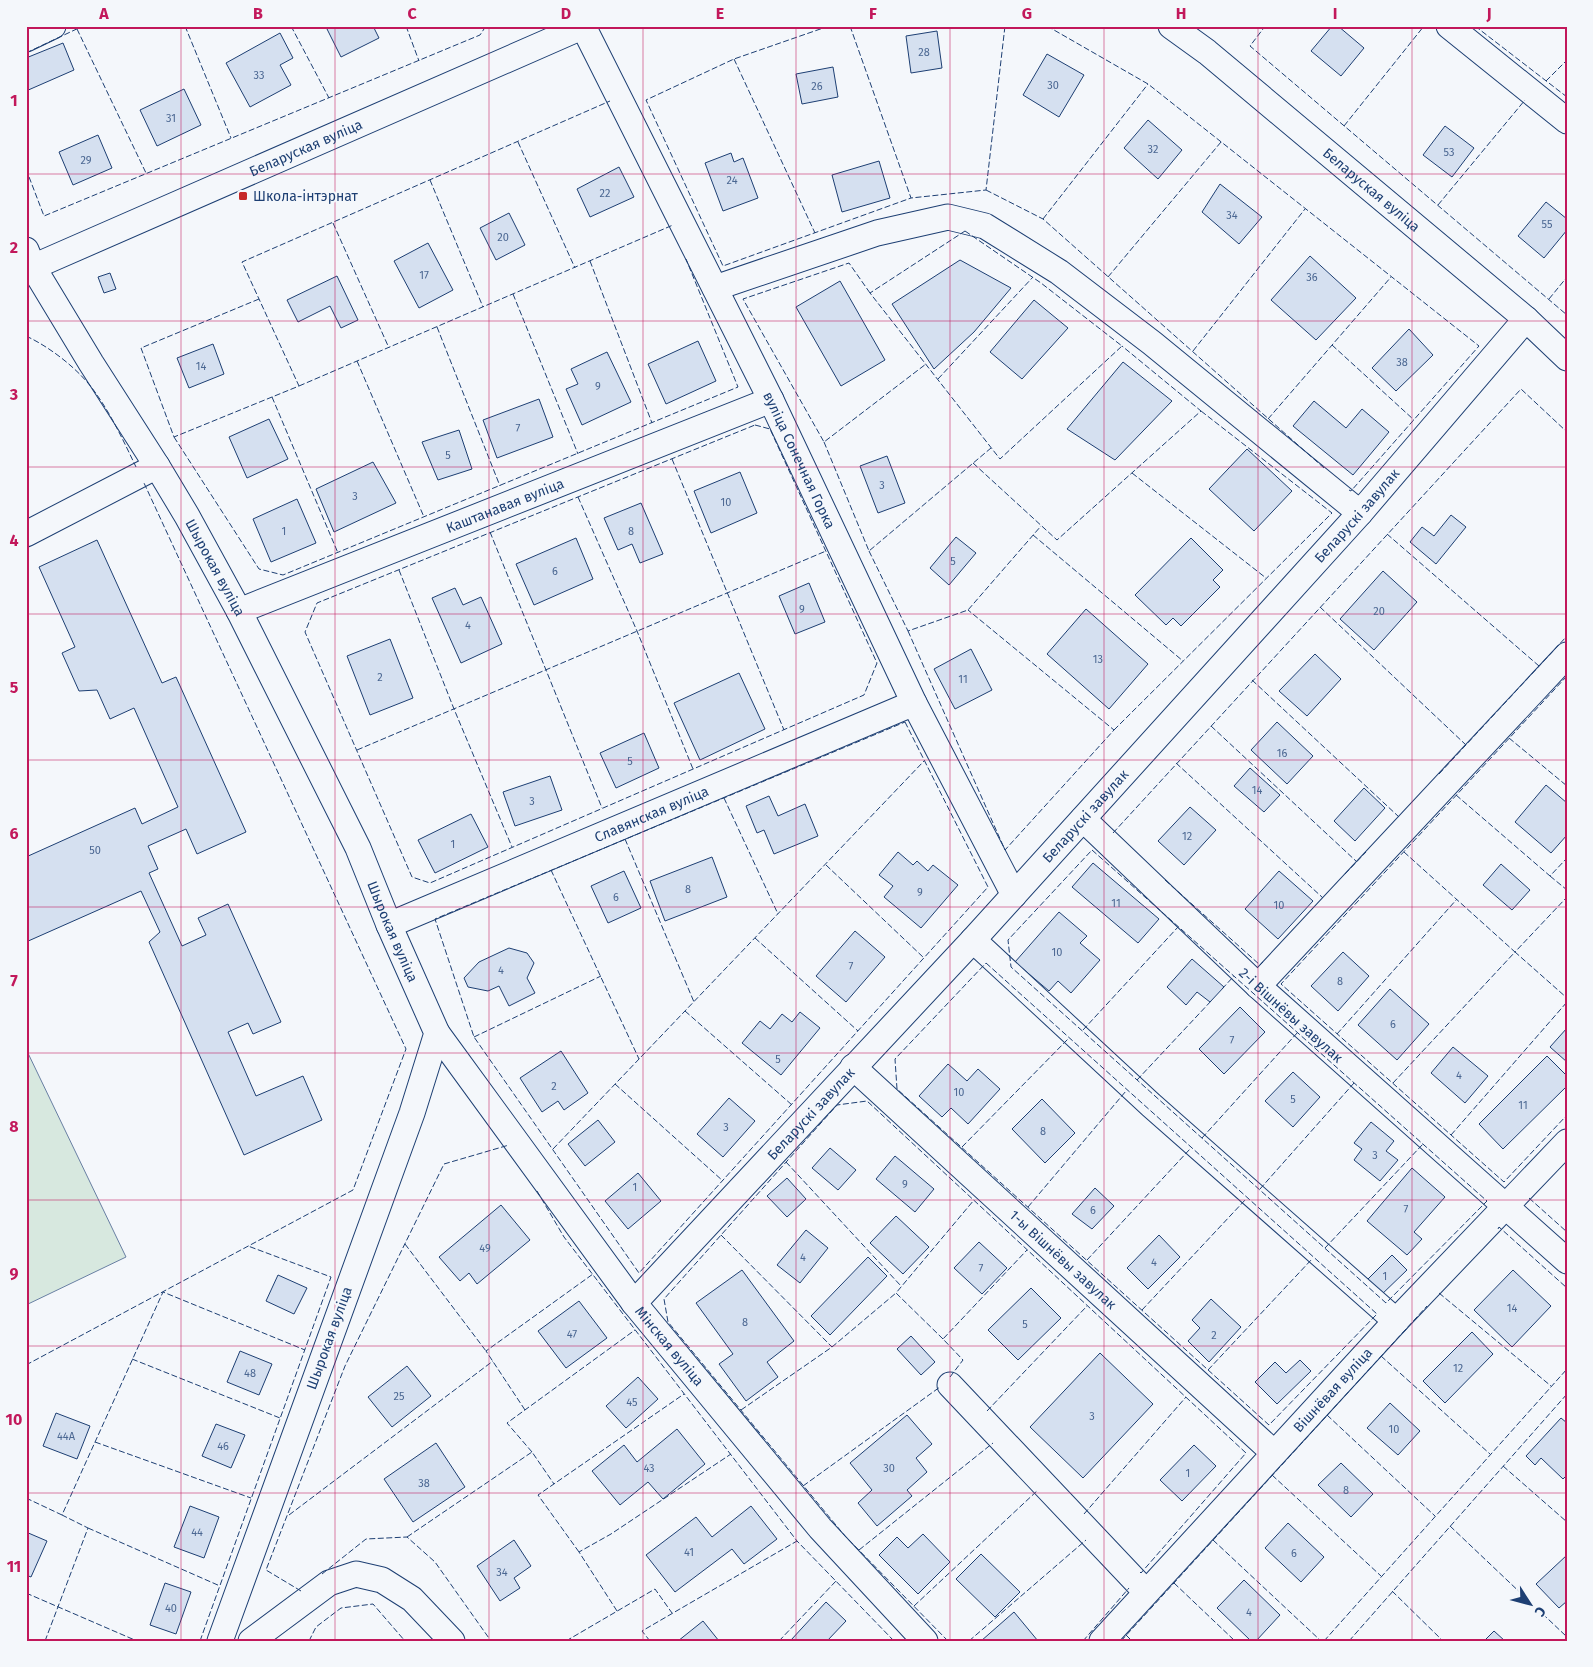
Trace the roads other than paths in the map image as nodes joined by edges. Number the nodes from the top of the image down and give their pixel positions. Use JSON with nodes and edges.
{"nodes":[{"id":1,"x":53,"y":26,"type":"edge"},
{"id":2,"x":583,"y":26,"type":"edge"},
{"id":3,"x":1171,"y":26,"type":"edge"},
{"id":4,"x":1449,"y":26,"type":"edge"},
{"id":5,"x":26,"y":39,"type":"edge"},
{"id":6,"x":1567,"y":121,"type":"edge"},
{"id":7,"x":28,"y":262,"type":"edge"},
{"id":8,"x":715,"y":288,"type":"junction"},
{"id":9,"x":1526,"y":319,"type":"junction"},
{"id":10,"x":1567,"y":358,"type":"edge"},
{"id":11,"x":771,"y":400,"type":"junction"},
{"id":12,"x":158,"y":466,"type":"junction"},
{"id":13,"x":1360,"y":513,"type":"junction"},
{"id":14,"x":26,"y":534,"type":"edge"},
{"id":15,"x":239,"y":611,"type":"junction"},
{"id":16,"x":1567,"y":655,"type":"edge"},
{"id":17,"x":914,"y":703,"type":"junction"},
{"id":18,"x":1083,"y":819,"type":"junction"},
{"id":19,"x":1014,"y":895,"type":"junction"},
{"id":20,"x":389,"y":925,"type":"junction"},
{"id":21,"x":973,"y":940,"type":"junction"},
{"id":22,"x":1258,"y":986,"type":"junction"},
{"id":23,"x":437,"y":1034,"type":"junction"},
{"id":24,"x":853,"y":1067,"type":"junction"},
{"id":25,"x":1567,"y":1142,"type":"edge"},
{"id":26,"x":1506,"y":1206,"type":"junction"},
{"id":27,"x":1567,"y":1260,"type":"edge"},
{"id":28,"x":634,"y":1303,"type":"junction"},
{"id":29,"x":1396,"y":1320,"type":"junction"},
{"id":30,"x":950,"y":1386,"type":"dead end"},
{"id":31,"x":1274,"y":1453,"type":"junction"},
{"id":32,"x":1146,"y":1592,"type":"junction"},
{"id":33,"x":220,"y":1641,"type":"edge"},
{"id":34,"x":252,"y":1641,"type":"edge"},
{"id":35,"x":452,"y":1641,"type":"edge"},
{"id":36,"x":925,"y":1641,"type":"edge"},
{"id":37,"x":1102,"y":1641,"type":"edge"}],
"edges":[{"from":1,"to":5,"type":"street"},
{"from":2,"to":7,"type":"street","name":"Беларуская вуліца"},
{"from":2,"to":8,"type":"street","name":"вуліца Сонечная Горка"},
{"from":3,"to":9,"type":"street","name":"Беларуская вуліца"},
{"from":4,"to":6,"type":"street"},
{"from":7,"to":12,"type":"street","name":"Шырокая вуліца"},
{"from":8,"to":11,"type":"street","name":"вуліца Сонечная Горка"},
{"from":8,"to":13,"type":"street"},
{"from":9,"to":10,"type":"street","name":"Беларуская вуліца"},
{"from":9,"to":13,"type":"street","name":"Беларускі завулак"},
{"from":11,"to":15,"type":"street","name":"Каштанавая вуліца"},
{"from":11,"to":17,"type":"street","name":"вуліца Сонечная Горка"},
{"from":12,"to":14,"type":"street"},
{"from":12,"to":15,"type":"street","name":"Шырокая вуліца"},
{"from":13,"to":18,"type":"street","name":"Беларускі завулак"},
{"from":15,"to":20,"type":"street","name":"Шырокая вуліца"},
{"from":16,"to":22,"type":"street"},
{"from":17,"to":19,"type":"street","name":"вуліца Сонечная Горка"},
{"from":17,"to":20,"type":"street","name":"Славянская вуліца"},
{"from":18,"to":19,"type":"street","name":"Беларускі завулак"},
{"from":18,"to":22,"type":"street","name":"2-і Вішнёвы завулак"},
{"from":19,"to":21,"type":"street","name":"Беларускі завулак"},
{"from":20,"to":23,"type":"street","name":"Шырокая вуліца"},
{"from":21,"to":24,"type":"street","name":"Беларускі завулак"},
{"from":21,"to":29,"type":"street"},
{"from":22,"to":26,"type":"street","name":"2-і Вішнёвы завулак"},
{"from":23,"to":28,"type":"street","name":"Мінская вуліца"},
{"from":23,"to":33,"type":"street","name":"Шырокая вуліца"},
{"from":24,"to":28,"type":"street","name":"Беларускі завулак"},
{"from":24,"to":31,"type":"street","name":"1-ы Вішнёвы завулак"},
{"from":25,"to":26,"type":"street","name":"Вішнёвая вуліца"},
{"from":26,"to":27,"type":"street","name":"2-і Вішнёвы завулак"},
{"from":26,"to":29,"type":"street","name":"Вішнёвая вуліца"},
{"from":28,"to":36,"type":"street","name":"Мінская вуліца"},
{"from":29,"to":31,"type":"street","name":"Вішнёвая вуліца"},
{"from":30,"to":32,"type":"street"},
{"from":31,"to":32,"type":"street","name":"Вішнёвая вуліца"},
{"from":32,"to":37,"type":"street","name":"Вішнёвая вуліца"},
{"from":34,"to":35,"type":"street"}]}
